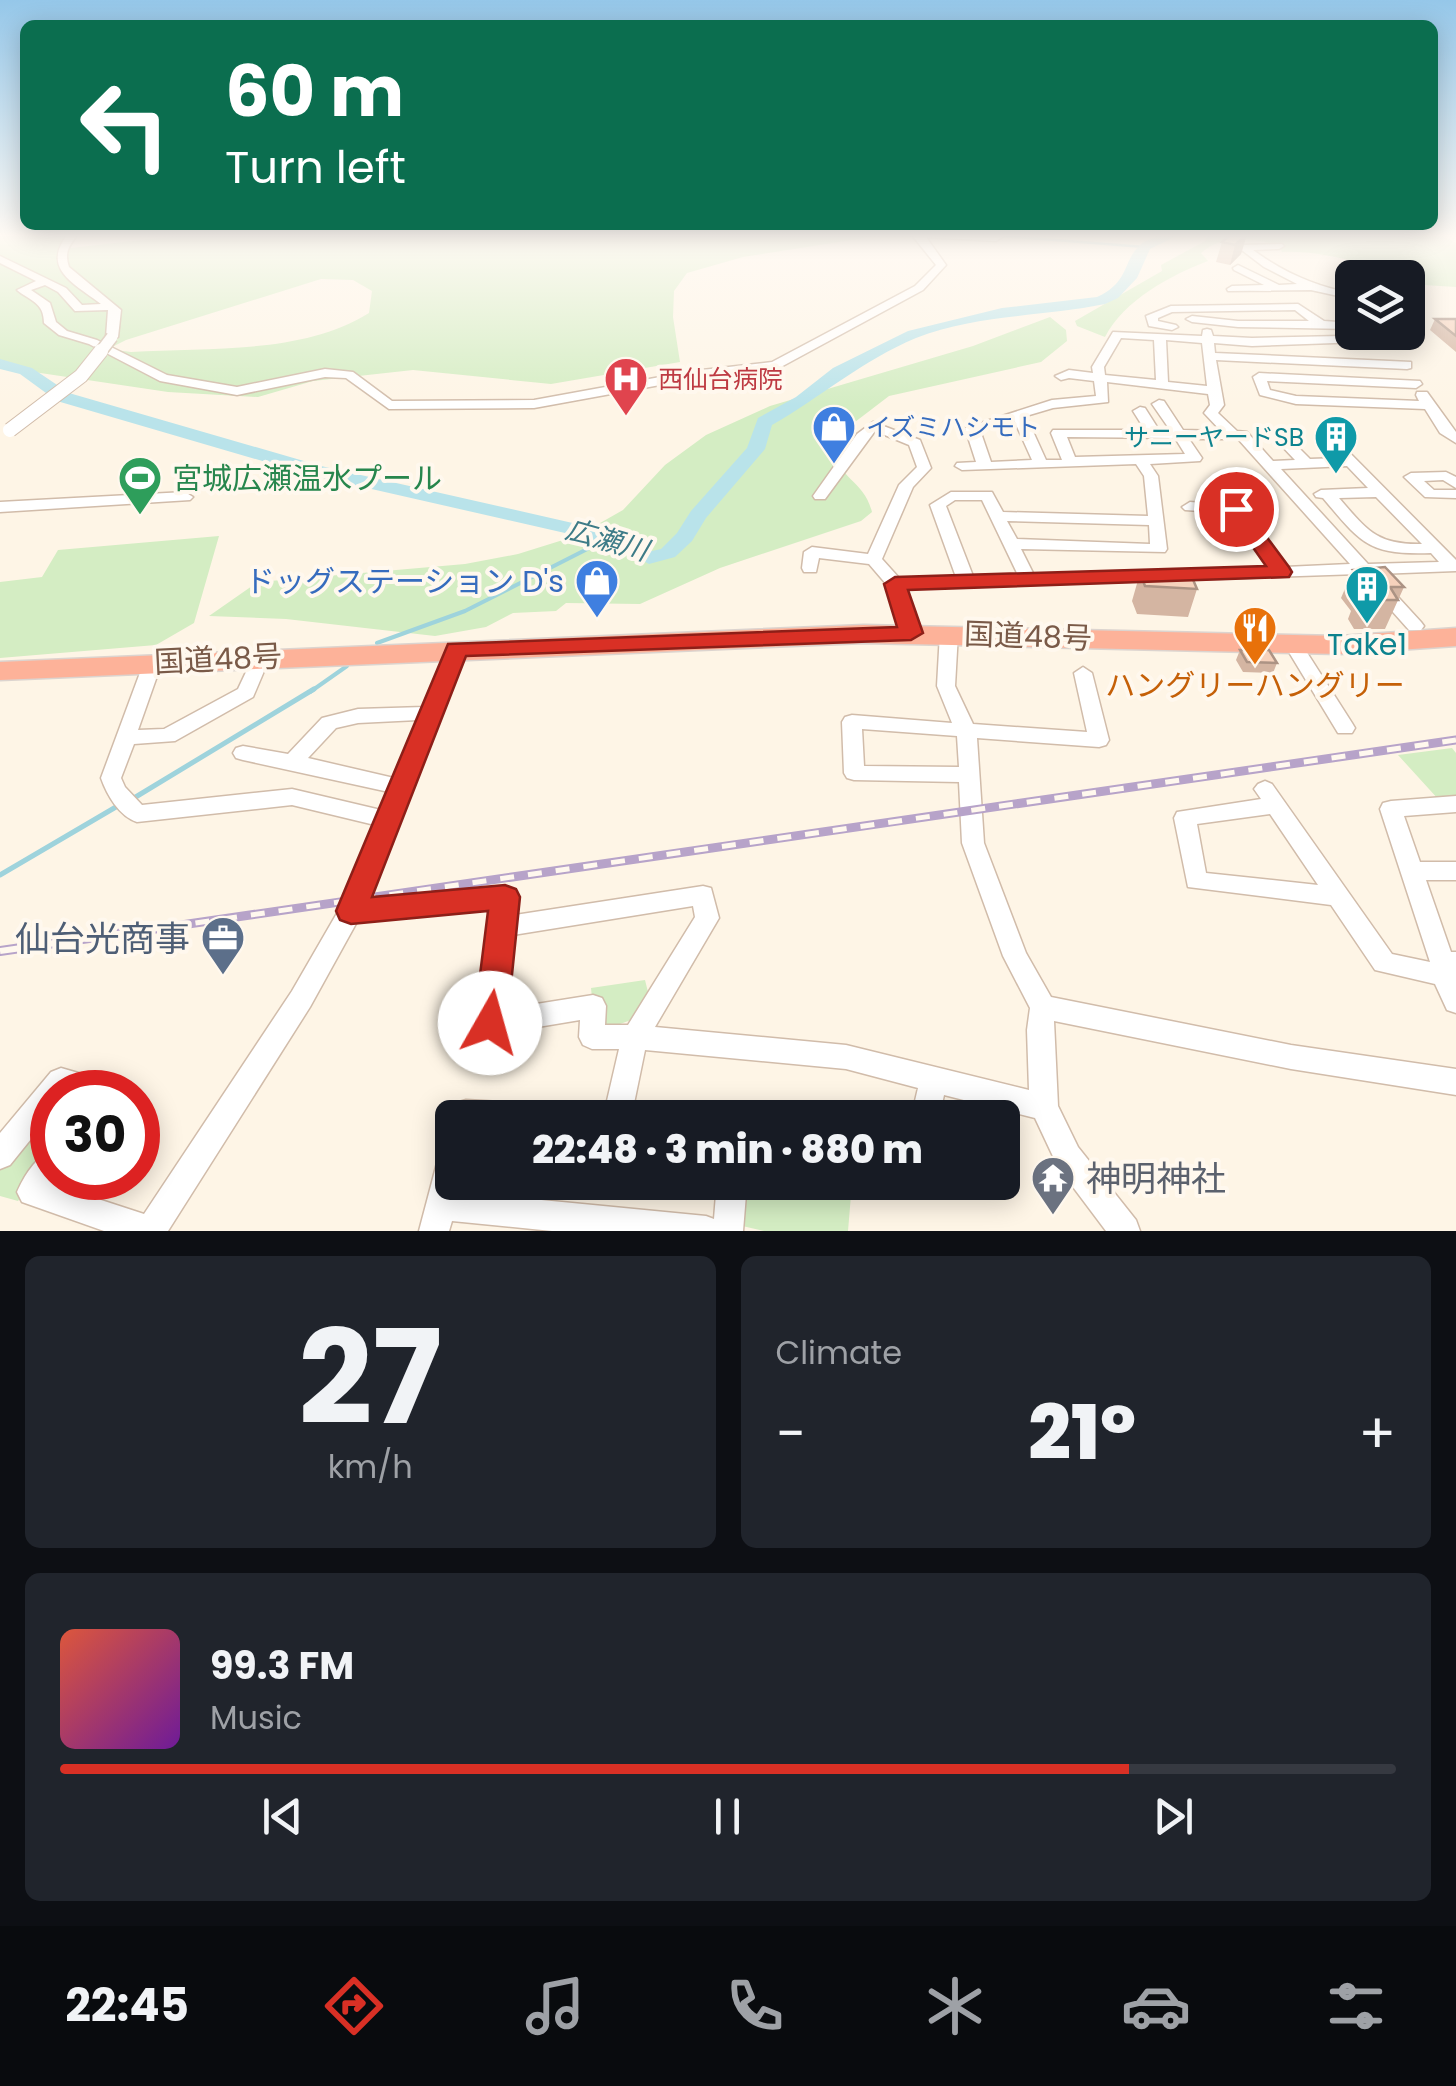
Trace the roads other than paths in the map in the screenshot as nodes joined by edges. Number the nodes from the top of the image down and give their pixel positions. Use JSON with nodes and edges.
{"nodes":[{"id":1,"x":25,"y":291,"type":"edge"},
{"id":2,"x":63,"y":291,"type":"edge"},
{"id":3,"x":91,"y":291,"type":"edge"},
{"id":4,"x":912,"y":291,"type":"edge"},
{"id":5,"x":1253,"y":291,"type":"edge"},
{"id":6,"x":1270,"y":291,"type":"edge"},
{"id":7,"x":1280,"y":291,"type":"edge"},
{"id":8,"x":1229,"y":292,"type":"dead end"},
{"id":9,"x":1277,"y":292,"type":"junction"},
{"id":10,"x":110,"y":306,"type":"junction"},
{"id":11,"x":1298,"y":307,"type":"junction"},
{"id":12,"x":1156,"y":315,"type":"junction"},
{"id":13,"x":1321,"y":324,"type":"junction"},
{"id":14,"x":1335,"y":325,"type":"edge"},
{"id":15,"x":1160,"y":337,"type":"junction"},
{"id":16,"x":1335,"y":337,"type":"edge"},
{"id":17,"x":1210,"y":340,"type":"junction"},
{"id":18,"x":1395,"y":350,"type":"edge"},
{"id":19,"x":1212,"y":356,"type":"junction"},
{"id":20,"x":1407,"y":365,"type":"junction"},
{"id":21,"x":1060,"y":376,"type":"dead end"},
{"id":22,"x":1097,"y":377,"type":"junction"},
{"id":23,"x":1416,"y":384,"type":"junction"},
{"id":24,"x":1162,"y":385,"type":"junction"},
{"id":25,"x":1214,"y":391,"type":"junction"},
{"id":26,"x":1158,"y":404,"type":"dead end"},
{"id":27,"x":1427,"y":405,"type":"junction"},
{"id":28,"x":1140,"y":411,"type":"dead end"},
{"id":29,"x":1019,"y":415,"type":"junction"},
{"id":30,"x":1153,"y":431,"type":"junction"},
{"id":31,"x":1177,"y":433,"type":"junction"},
{"id":32,"x":5,"y":434,"type":"edge"},
{"id":33,"x":1232,"y":434,"type":"junction"},
{"id":34,"x":1456,"y":438,"type":"edge"},
{"id":35,"x":1328,"y":439,"type":"dead end"},
{"id":36,"x":1284,"y":441,"type":"dead end"},
{"id":37,"x":1140,"y":460,"type":"junction"},
{"id":38,"x":1351,"y":462,"type":"junction"},
{"id":39,"x":1041,"y":464,"type":"junction"},
{"id":40,"x":1062,"y":464,"type":"dead end"},
{"id":41,"x":1307,"y":464,"type":"junction"},
{"id":42,"x":1274,"y":465,"type":"dead end"},
{"id":43,"x":962,"y":466,"type":"dead end"},
{"id":44,"x":985,"y":466,"type":"junction"},
{"id":45,"x":1456,"y":484,"type":"edge"},
{"id":46,"x":1200,"y":488,"type":"dead end"},
{"id":47,"x":1380,"y":492,"type":"junction"},
{"id":48,"x":1327,"y":494,"type":"junction"},
{"id":49,"x":1456,"y":494,"type":"edge"},
{"id":50,"x":1296,"y":495,"type":"junction"},
{"id":51,"x":186,"y":496,"type":"dead end"},
{"id":52,"x":820,"y":496,"type":"dead end"},
{"id":53,"x":0,"y":507,"type":"edge"},
{"id":54,"x":1190,"y":507,"type":"dead end"},
{"id":55,"x":1214,"y":508,"type":"junction"},
{"id":56,"x":998,"y":516,"type":"junction"},
{"id":57,"x":1155,"y":521,"type":"junction"},
{"id":58,"x":1012,"y":544,"type":"junction"},
{"id":59,"x":1435,"y":548,"type":"junction"},
{"id":60,"x":874,"y":559,"type":"junction"},
{"id":61,"x":1454,"y":566,"type":"edge"},
{"id":62,"x":810,"y":568,"type":"dead end"},
{"id":63,"x":1363,"y":570,"type":"junction"},
{"id":64,"x":1281,"y":572,"type":"junction"},
{"id":65,"x":1028,"y":579,"type":"junction"},
{"id":66,"x":966,"y":581,"type":"junction"},
{"id":67,"x":895,"y":584,"type":"junction"},
{"id":68,"x":911,"y":633,"type":"junction"},
{"id":69,"x":949,"y":633,"type":"junction"},
{"id":70,"x":1440,"y":637,"type":"edge"},
{"id":71,"x":1293,"y":644,"type":"junction"},
{"id":72,"x":457,"y":649,"type":"junction"},
{"id":73,"x":261,"y":657,"type":"junction"},
{"id":74,"x":153,"y":662,"type":"junction"},
{"id":75,"x":0,"y":671,"type":"edge"},
{"id":76,"x":1082,"y":673,"type":"dead end"},
{"id":77,"x":430,"y":713,"type":"junction"},
{"id":78,"x":966,"y":728,"type":"junction"},
{"id":79,"x":1345,"y":728,"type":"dead end"},
{"id":80,"x":126,"y":737,"type":"junction"},
{"id":81,"x":243,"y":754,"type":"dead end"},
{"id":82,"x":293,"y":762,"type":"junction"},
{"id":83,"x":970,"y":775,"type":"junction"},
{"id":84,"x":400,"y":788,"type":"junction"},
{"id":85,"x":1456,"y":804,"type":"edge"},
{"id":86,"x":387,"y":820,"type":"junction"},
{"id":87,"x":1413,"y":871,"type":"junction"},
{"id":88,"x":1456,"y":871,"type":"edge"},
{"id":89,"x":1337,"y":896,"type":"junction"},
{"id":90,"x":351,"y":911,"type":"junction"},
{"id":91,"x":502,"y":927,"type":"junction"},
{"id":92,"x":1456,"y":963,"type":"edge"},
{"id":93,"x":1456,"y":1002,"type":"edge"},
{"id":94,"x":1043,"y":1007,"type":"junction"},
{"id":95,"x":635,"y":1037,"type":"junction"},
{"id":96,"x":934,"y":1078,"type":"junction"},
{"id":97,"x":1456,"y":1082,"type":"edge"},
{"id":98,"x":621,"y":1100,"type":"edge"},
{"id":99,"x":929,"y":1100,"type":"edge"},
{"id":100,"x":1044,"y":1107,"type":"junction"},
{"id":101,"x":30,"y":1118,"type":"edge"},
{"id":102,"x":0,"y":1155,"type":"edge"},
{"id":103,"x":56,"y":1200,"type":"edge"},
{"id":104,"x":731,"y":1200,"type":"edge"},
{"id":105,"x":438,"y":1218,"type":"edge"},
{"id":106,"x":150,"y":1231,"type":"edge"},
{"id":107,"x":706,"y":1231,"type":"edge"},
{"id":108,"x":728,"y":1231,"type":"edge"},
{"id":109,"x":1126,"y":1231,"type":"edge"}],
"edges":[{"from":1,"to":4,"type":"street"},
{"from":2,"to":10,"type":"street"},
{"from":3,"to":10,"type":"street"},
{"from":5,"to":8,"type":"street"},
{"from":6,"to":9,"type":"street"},
{"from":7,"to":9,"type":"street"},
{"from":9,"to":11,"type":"street"},
{"from":10,"to":32,"type":"street","bridge":true},
{"from":11,"to":12,"type":"street"},
{"from":11,"to":13,"type":"street"},
{"from":12,"to":13,"type":"street"},
{"from":12,"to":17,"type":"street"},
{"from":13,"to":14,"type":"street"},
{"from":15,"to":17,"type":"street"},
{"from":15,"to":22,"type":"street"},
{"from":15,"to":24,"type":"street"},
{"from":16,"to":17,"type":"street"},
{"from":17,"to":19,"type":"street"},
{"from":18,"to":20,"type":"street"},
{"from":19,"to":20,"type":"street"},
{"from":19,"to":25,"type":"street"},
{"from":20,"to":23,"type":"street"},
{"from":21,"to":22,"type":"street"},
{"from":22,"to":24,"type":"street"},
{"from":22,"to":29,"type":"street"},
{"from":23,"to":27,"type":"street"},
{"from":23,"to":27,"type":"street"},
{"from":24,"to":25,"type":"street"},
{"from":25,"to":33,"type":"street"},
{"from":26,"to":31,"type":"street"},
{"from":27,"to":34,"type":"street"},
{"from":28,"to":30,"type":"street"},
{"from":29,"to":39,"type":"street"},
{"from":29,"to":44,"type":"street"},
{"from":30,"to":31,"type":"street"},
{"from":30,"to":37,"type":"street"},
{"from":31,"to":33,"type":"street"},
{"from":31,"to":37,"type":"street"},
{"from":33,"to":50,"type":"street"},
{"from":35,"to":38,"type":"street"},
{"from":36,"to":41,"type":"street"},
{"from":37,"to":57,"type":"street"},
{"from":38,"to":41,"type":"street"},
{"from":38,"to":47,"type":"street"},
{"from":39,"to":40,"type":"street"},
{"from":39,"to":44,"type":"street"},
{"from":41,"to":42,"type":"street"},
{"from":43,"to":44,"type":"street"},
{"from":45,"to":49,"type":"street"},
{"from":46,"to":55,"type":"street"},
{"from":47,"to":48,"type":"street"},
{"from":47,"to":59,"type":"street"},
{"from":48,"to":50,"type":"street"},
{"from":48,"to":59,"type":"street"},
{"from":50,"to":63,"type":"street"},
{"from":51,"to":53,"type":"street"},
{"from":52,"to":60,"type":"street"},
{"from":54,"to":55,"type":"street"},
{"from":55,"to":64,"type":"street"},
{"from":56,"to":57,"type":"street"},
{"from":56,"to":58,"type":"street"},
{"from":56,"to":66,"type":"street"},
{"from":57,"to":58,"type":"street"},
{"from":58,"to":65,"type":"street"},
{"from":59,"to":61,"type":"street"},
{"from":60,"to":62,"type":"street"},
{"from":60,"to":67,"type":"street"},
{"from":61,"to":63,"type":"street"},
{"from":63,"to":64,"type":"street"},
{"from":63,"to":70,"type":"street"},
{"from":64,"to":65,"type":"street"},
{"from":65,"to":66,"type":"street"},
{"from":66,"to":67,"type":"street"},
{"from":67,"to":68,"type":"street"},
{"from":68,"to":69,"type":"highway","name":"国道48号"},
{"from":68,"to":72,"type":"highway","name":"国道48号"},
{"from":69,"to":71,"type":"highway","name":"国道48号"},
{"from":69,"to":78,"type":"street"},
{"from":70,"to":71,"type":"highway","name":"国道48号"},
{"from":71,"to":79,"type":"street"},
{"from":72,"to":73,"type":"highway","name":"国道48号"},
{"from":72,"to":77,"type":"street"},
{"from":73,"to":74,"type":"highway","name":"国道48号"},
{"from":73,"to":80,"type":"street"},
{"from":74,"to":75,"type":"highway","name":"国道48号"},
{"from":74,"to":80,"type":"street"},
{"from":76,"to":78,"type":"street"},
{"from":77,"to":82,"type":"street"},
{"from":77,"to":84,"type":"street"},
{"from":78,"to":83,"type":"street"},
{"from":78,"to":83,"type":"street"},
{"from":80,"to":86,"type":"street"},
{"from":81,"to":82,"type":"street"},
{"from":82,"to":84,"type":"street"},
{"from":83,"to":94,"type":"street"},
{"from":84,"to":86,"type":"street"},
{"from":85,"to":87,"type":"street"},
{"from":86,"to":90,"type":"street"},
{"from":87,"to":88,"type":"street"},
{"from":87,"to":92,"type":"street"},
{"from":89,"to":89,"type":"street"},
{"from":89,"to":93,"type":"street"},
{"from":90,"to":91,"type":"street"},
{"from":90,"to":106,"type":"street"},
{"from":91,"to":95,"type":"street"},
{"from":91,"to":95,"type":"street"},
{"from":94,"to":97,"type":"street"},
{"from":94,"to":100,"type":"street"},
{"from":95,"to":96,"type":"street"},
{"from":95,"to":98,"type":"street"},
{"from":96,"to":99,"type":"street"},
{"from":96,"to":100,"type":"street"},
{"from":100,"to":109,"type":"street"},
{"from":101,"to":102,"type":"street"},
{"from":103,"to":106,"type":"street"},
{"from":104,"to":108,"type":"street"},
{"from":105,"to":107,"type":"street"}]}
